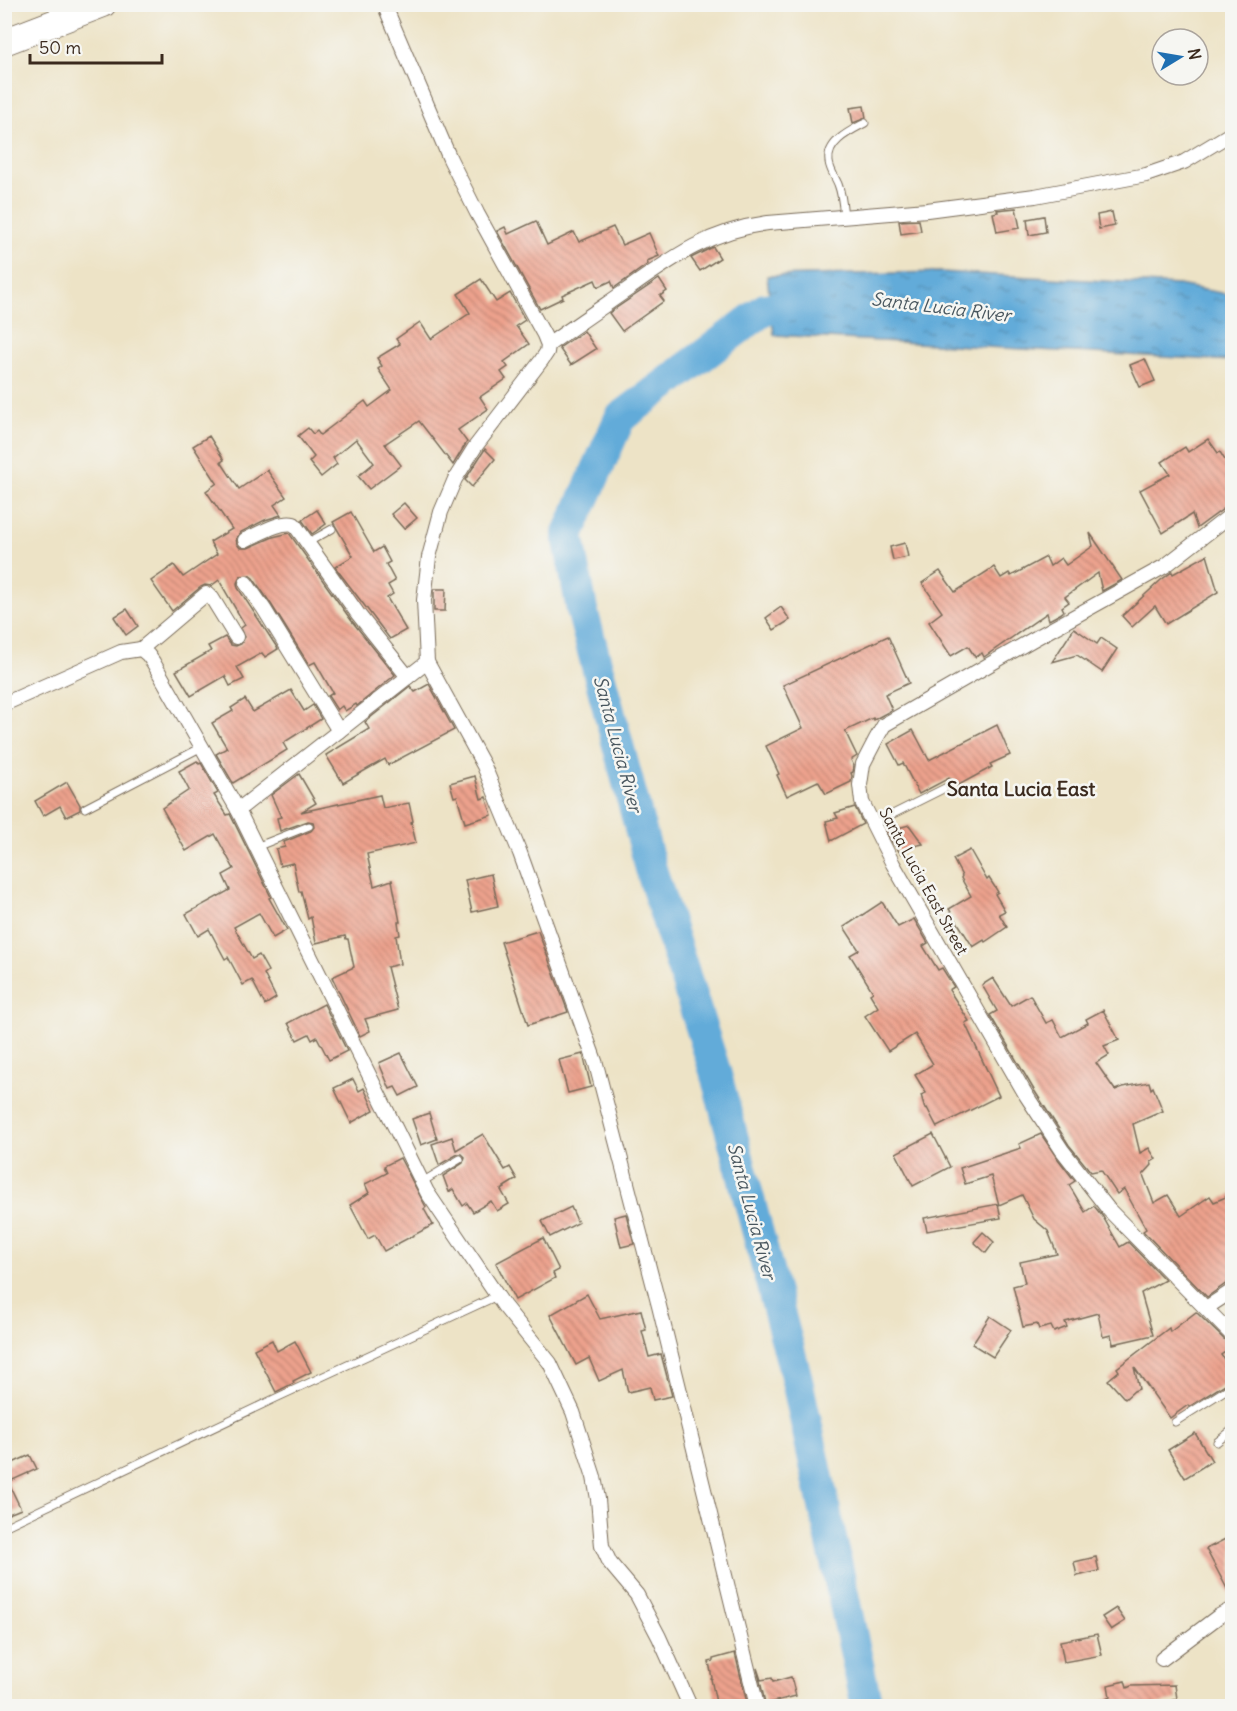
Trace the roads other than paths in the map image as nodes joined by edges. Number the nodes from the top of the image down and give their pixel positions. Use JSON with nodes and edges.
{"nodes":[{"id":1,"x":103,"y":4,"type":"edge"},
{"id":2,"x":384,"y":4,"type":"edge"},
{"id":3,"x":4,"y":42,"type":"edge"},
{"id":4,"x":865,"y":123,"type":"dead end"},
{"id":5,"x":1233,"y":133,"type":"edge"},
{"id":6,"x":844,"y":217,"type":"junction"},
{"id":7,"x":548,"y":345,"type":"junction"},
{"id":8,"x":1233,"y":514,"type":"edge"},
{"id":9,"x":332,"y":529,"type":"dead end"},
{"id":10,"x":245,"y":540,"type":"dead end"},
{"id":11,"x":308,"y":543,"type":"junction"},
{"id":12,"x":246,"y":583,"type":"dead end"},
{"id":13,"x":236,"y":637,"type":"dead end"},
{"id":14,"x":141,"y":649,"type":"junction"},
{"id":15,"x":427,"y":662,"type":"junction"},
{"id":16,"x":408,"y":677,"type":"junction"},
{"id":17,"x":4,"y":704,"type":"edge"},
{"id":18,"x":339,"y":731,"type":"junction"},
{"id":19,"x":202,"y":747,"type":"junction"},
{"id":20,"x":951,"y":784,"type":"dead end"},
{"id":21,"x":85,"y":808,"type":"dead end"},
{"id":22,"x":238,"y":810,"type":"junction"},
{"id":23,"x":873,"y":824,"type":"junction"},
{"id":24,"x":309,"y":826,"type":"dead end"},
{"id":25,"x":256,"y":848,"type":"junction"},
{"id":26,"x":460,"y":1159,"type":"dead end"},
{"id":27,"x":422,"y":1182,"type":"junction"},
{"id":28,"x":1233,"y":1291,"type":"edge"},
{"id":29,"x":497,"y":1296,"type":"junction"},
{"id":30,"x":1206,"y":1308,"type":"junction"},
{"id":31,"x":1233,"y":1335,"type":"edge"},
{"id":32,"x":1233,"y":1386,"type":"edge"},
{"id":33,"x":1175,"y":1422,"type":"dead end"},
{"id":34,"x":1233,"y":1430,"type":"edge"},
{"id":35,"x":1216,"y":1442,"type":"dead end"},
{"id":36,"x":4,"y":1527,"type":"edge"},
{"id":37,"x":1233,"y":1609,"type":"edge"},
{"id":38,"x":1162,"y":1659,"type":"dead end"},
{"id":39,"x":690,"y":1707,"type":"edge"},
{"id":40,"x":757,"y":1707,"type":"edge"}],
"edges":[{"from":1,"to":3,"type":"highway"},
{"from":2,"to":7,"type":"street"},
{"from":4,"to":6,"type":"lane"},
{"from":5,"to":6,"type":"street"},
{"from":6,"to":7,"type":"street"},
{"from":7,"to":15,"type":"street"},
{"from":8,"to":23,"type":"street","name":"Santa Lucia East Street"},
{"from":9,"to":11,"type":"lane"},
{"from":10,"to":11,"type":"street"},
{"from":11,"to":16,"type":"street"},
{"from":12,"to":18,"type":"street"},
{"from":13,"to":14,"type":"street"},
{"from":14,"to":17,"type":"street"},
{"from":14,"to":19,"type":"street"},
{"from":15,"to":16,"type":"street"},
{"from":15,"to":40,"type":"street"},
{"from":16,"to":18,"type":"street"},
{"from":18,"to":22,"type":"street"},
{"from":19,"to":21,"type":"lane"},
{"from":19,"to":22,"type":"street"},
{"from":20,"to":23,"type":"lane"},
{"from":22,"to":25,"type":"street"},
{"from":23,"to":30,"type":"street","name":"Santa Lucia East Street"},
{"from":24,"to":25,"type":"lane"},
{"from":25,"to":27,"type":"street"},
{"from":26,"to":27,"type":"lane"},
{"from":27,"to":29,"type":"street"},
{"from":28,"to":30,"type":"street"},
{"from":29,"to":36,"type":"lane"},
{"from":29,"to":39,"type":"street"},
{"from":30,"to":31,"type":"street","name":"Santa Lucia East Street"},
{"from":32,"to":33,"type":"lane"},
{"from":34,"to":35,"type":"lane"},
{"from":37,"to":38,"type":"street"}]}
